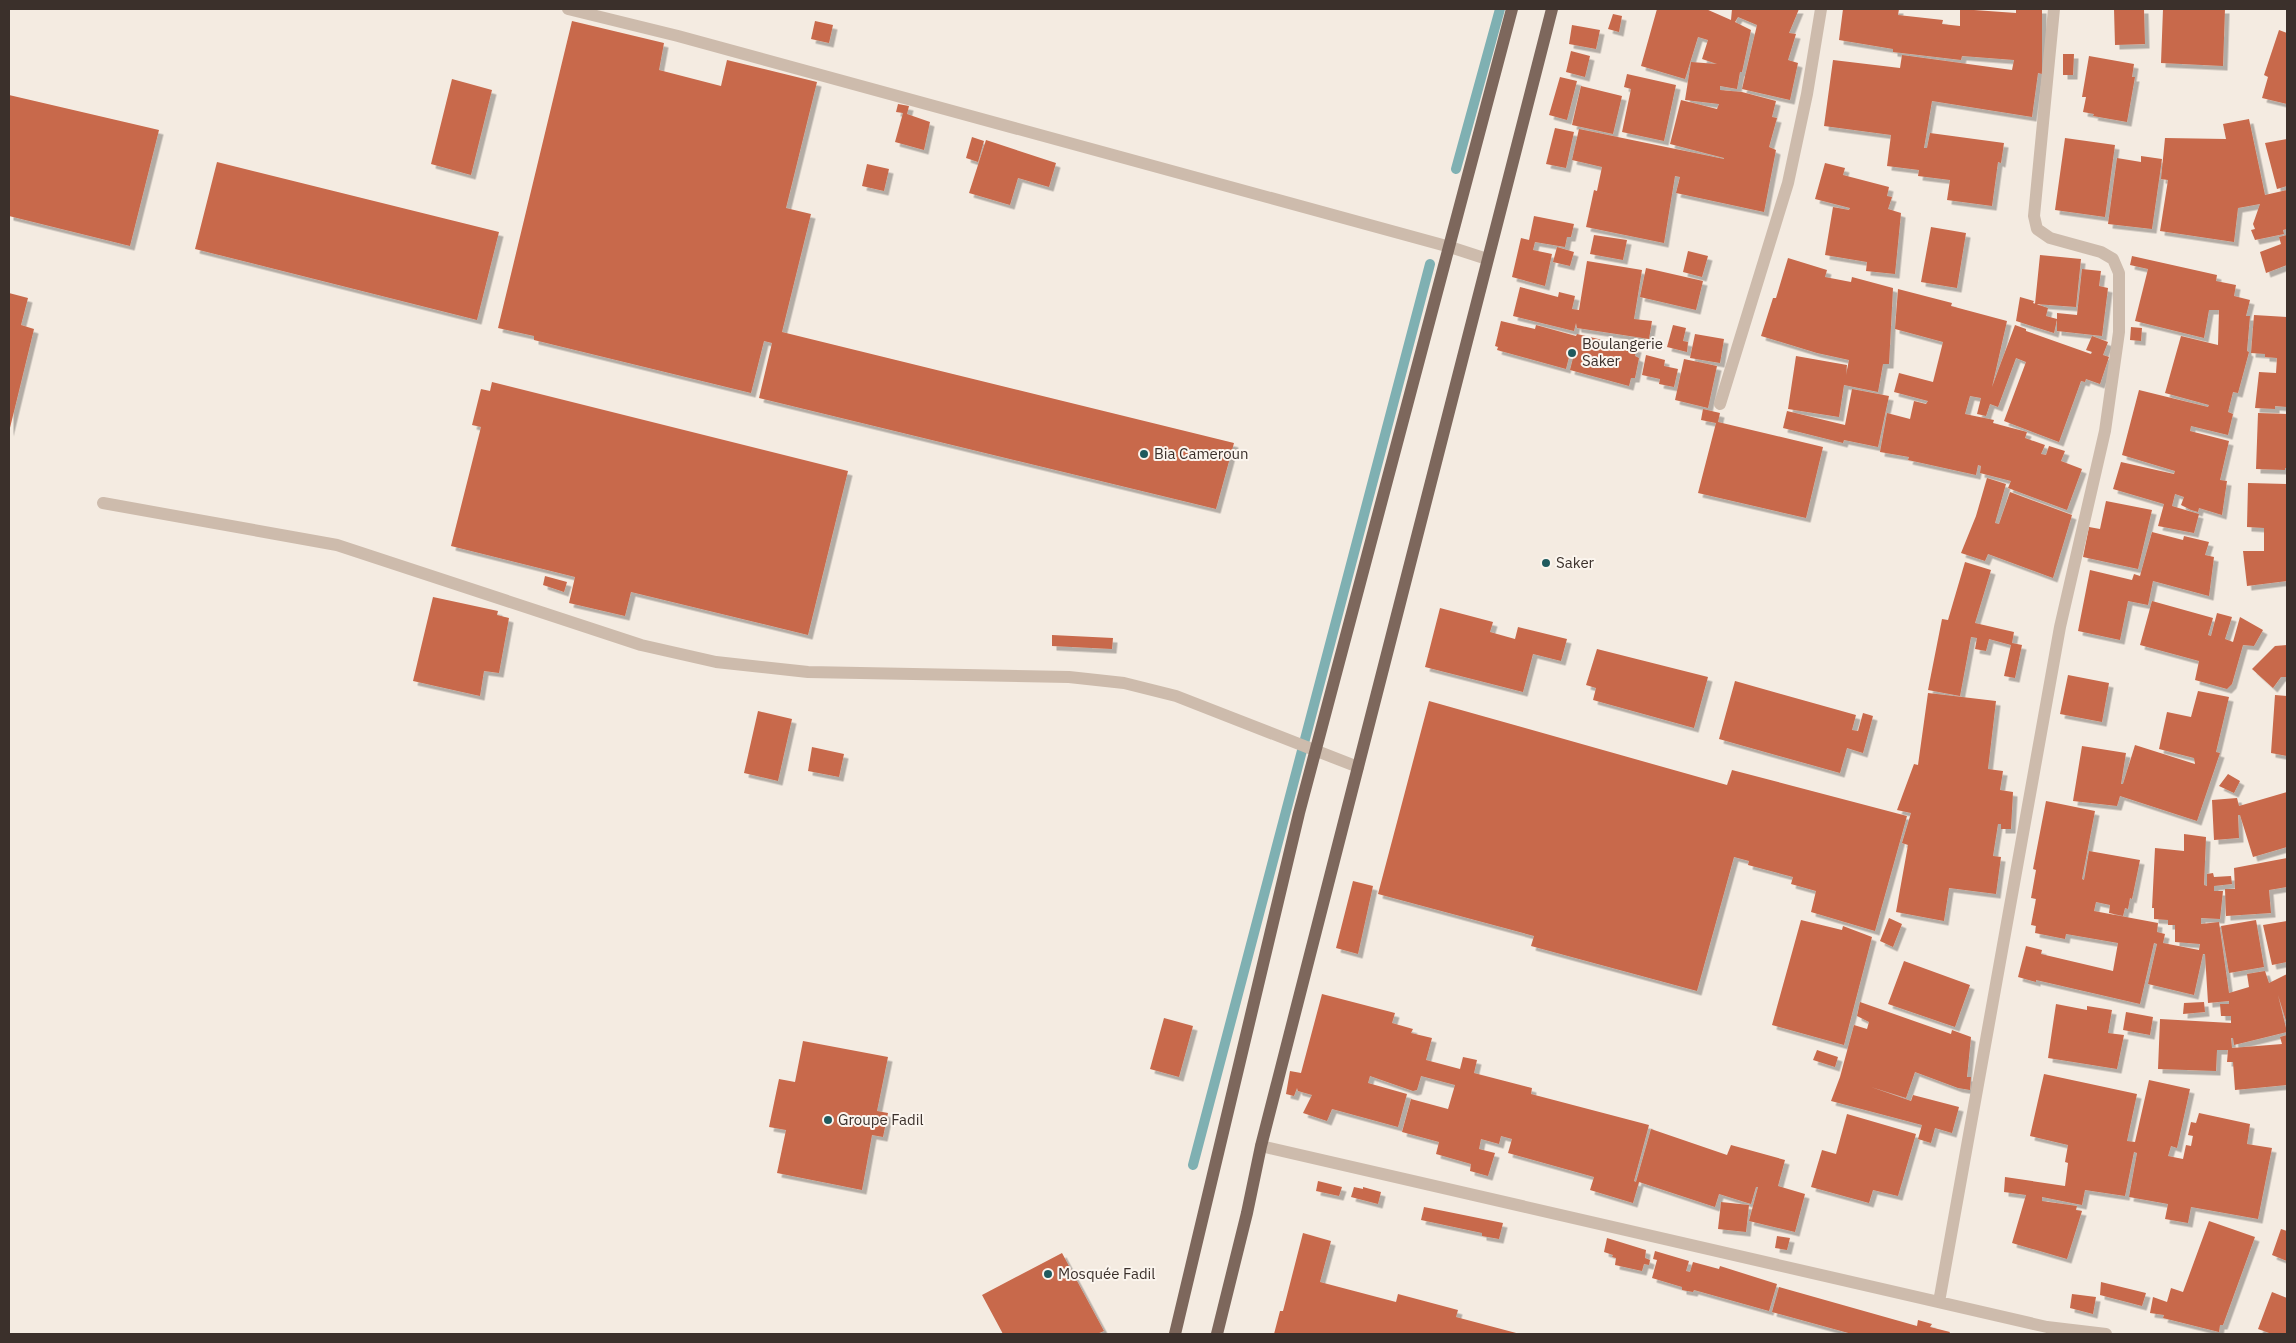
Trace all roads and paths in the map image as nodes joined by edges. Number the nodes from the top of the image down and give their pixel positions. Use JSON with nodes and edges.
{"nodes":[{"id":1,"x":568,"y":9,"type":"edge"},
{"id":2,"x":1512,"y":9,"type":"edge"},
{"id":3,"x":1552,"y":9,"type":"edge"},
{"id":4,"x":1821,"y":9,"type":"edge"},
{"id":5,"x":2054,"y":9,"type":"edge"},
{"id":6,"x":1450,"y":247,"type":"junction"},
{"id":7,"x":1487,"y":259,"type":"junction"},
{"id":8,"x":1720,"y":404,"type":"dead end"},
{"id":9,"x":103,"y":503,"type":"dead end"},
{"id":10,"x":1316,"y":751,"type":"junction"},
{"id":11,"x":1358,"y":767,"type":"junction"},
{"id":12,"x":1261,"y":1146,"type":"junction"},
{"id":13,"x":1939,"y":1302,"type":"junction"},
{"id":14,"x":2047,"y":1331,"type":"edge"},
{"id":15,"x":1175,"y":1334,"type":"edge"},
{"id":16,"x":1217,"y":1334,"type":"edge"},
{"id":17,"x":2106,"y":1334,"type":"edge"}],
"edges":[{"from":1,"to":6,"type":"street"},
{"from":2,"to":6,"type":"main road"},
{"from":3,"to":7,"type":"main road"},
{"from":4,"to":8,"type":"street"},
{"from":5,"to":13,"type":"street"},
{"from":6,"to":7,"type":"street"},
{"from":6,"to":10,"type":"main road"},
{"from":7,"to":11,"type":"main road"},
{"from":9,"to":10,"type":"street"},
{"from":10,"to":11,"type":"street"},
{"from":10,"to":15,"type":"main road"},
{"from":11,"to":12,"type":"main road"},
{"from":12,"to":13,"type":"street"},
{"from":12,"to":16,"type":"main road"},
{"from":13,"to":14,"type":"street"},
{"from":14,"to":17,"type":"street"}]}
